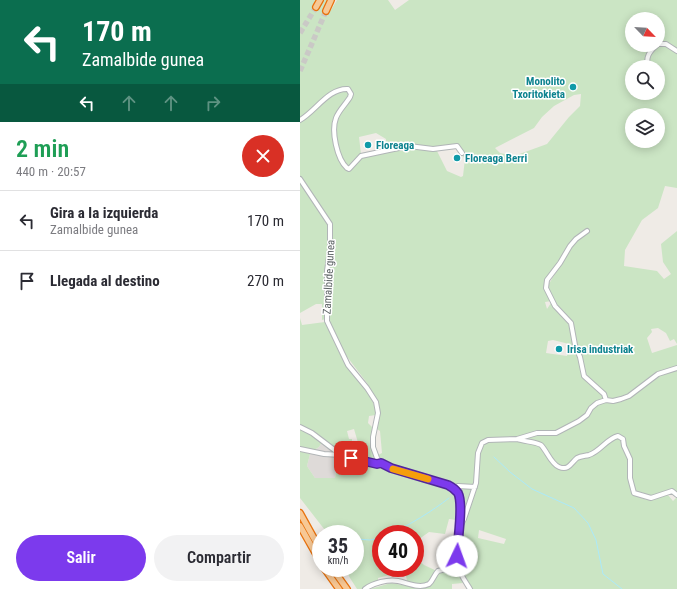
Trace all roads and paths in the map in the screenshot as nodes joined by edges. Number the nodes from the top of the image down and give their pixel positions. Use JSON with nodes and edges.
{"nodes":[{"id":1,"x":320,"y":0,"type":"edge"},
{"id":2,"x":331,"y":0,"type":"edge"},
{"id":3,"x":316,"y":7,"type":"tunnel mouth"},
{"id":4,"x":326,"y":11,"type":"tunnel mouth"},
{"id":5,"x":665,"y":44,"type":"edge"},
{"id":6,"x":677,"y":51,"type":"edge"},
{"id":7,"x":300,"y":120,"type":"edge"},
{"id":8,"x":462,"y":154,"type":"dead end"},
{"id":9,"x":300,"y":179,"type":"edge"},
{"id":10,"x":587,"y":231,"type":"dead end"},
{"id":11,"x":677,"y":368,"type":"edge"},
{"id":12,"x":606,"y":400,"type":"junction"},
{"id":13,"x":300,"y":427,"type":"edge"},
{"id":14,"x":517,"y":439,"type":"junction"},
{"id":15,"x":300,"y":449,"type":"edge"},
{"id":16,"x":341,"y":455,"type":"junction"},
{"id":17,"x":381,"y":463,"type":"junction"},
{"id":18,"x":475,"y":487,"type":"junction"},
{"id":19,"x":454,"y":488,"type":"junction"},
{"id":20,"x":677,"y":496,"type":"edge"},
{"id":21,"x":300,"y":514,"type":"edge"},
{"id":22,"x":300,"y":526,"type":"edge"},
{"id":23,"x":458,"y":530,"type":"junction"},
{"id":24,"x":312,"y":535,"type":"edge"},
{"id":25,"x":312,"y":547,"type":"edge"},
{"id":26,"x":458,"y":566,"type":"junction"},
{"id":27,"x":330,"y":577,"type":"edge"},
{"id":28,"x":339,"y":577,"type":"edge"},
{"id":29,"x":339,"y":589,"type":"edge"},
{"id":30,"x":348,"y":589,"type":"edge"},
{"id":31,"x":365,"y":589,"type":"edge"},
{"id":32,"x":470,"y":589,"type":"edge"}],
"edges":[{"from":1,"to":3,"type":"highway"},
{"from":2,"to":4,"type":"highway"},
{"from":5,"to":6,"type":"street"},
{"from":7,"to":8,"type":"street"},
{"from":9,"to":17,"type":"street","name":"Zamalbide gunea"},
{"from":10,"to":12,"type":"street"},
{"from":11,"to":12,"type":"street"},
{"from":12,"to":14,"type":"street"},
{"from":13,"to":16,"type":"street"},
{"from":14,"to":18,"type":"street"},
{"from":14,"to":20,"type":"street"},
{"from":15,"to":16,"type":"street"},
{"from":16,"to":17,"type":"street"},
{"from":17,"to":19,"type":"street"},
{"from":18,"to":19,"type":"street"},
{"from":18,"to":23,"type":"street"},
{"from":19,"to":23,"type":"street"},
{"from":21,"to":24,"type":"highway"},
{"from":22,"to":25,"type":"highway"},
{"from":23,"to":26,"type":"street"},
{"from":26,"to":31,"type":"street"},
{"from":26,"to":32,"type":"street"},
{"from":27,"to":29,"type":"highway"},
{"from":28,"to":30,"type":"highway"}]}
